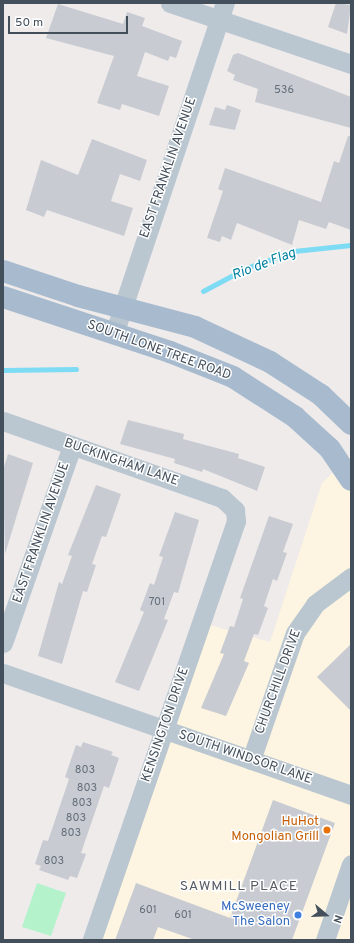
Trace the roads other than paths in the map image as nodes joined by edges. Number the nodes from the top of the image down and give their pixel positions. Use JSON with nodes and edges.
{"nodes":[{"id":1,"x":170,"y":3,"type":"edge"},
{"id":2,"x":223,"y":11,"type":"edge"},
{"id":3,"x":351,"y":64,"type":"edge"},
{"id":4,"x":3,"y":271,"type":"edge"},
{"id":5,"x":3,"y":297,"type":"edge"},
{"id":6,"x":123,"y":308,"type":"junction"},
{"id":7,"x":114,"y":334,"type":"junction"},
{"id":8,"x":3,"y":421,"type":"edge"},
{"id":9,"x":351,"y":424,"type":"edge"},
{"id":10,"x":72,"y":446,"type":"junction"},
{"id":11,"x":351,"y":480,"type":"edge"},
{"id":12,"x":235,"y":510,"type":"joint"},
{"id":13,"x":351,"y":577,"type":"edge"},
{"id":14,"x":3,"y":643,"type":"edge"},
{"id":15,"x":3,"y":673,"type":"edge"},
{"id":16,"x":164,"y":730,"type":"junction"},
{"id":17,"x":251,"y":760,"type":"junction"},
{"id":18,"x":351,"y":795,"type":"edge"},
{"id":19,"x":351,"y":864,"type":"edge"},
{"id":20,"x":92,"y":940,"type":"edge"},
{"id":21,"x":325,"y":940,"type":"edge"}],
"edges":[{"from":1,"to":2,"type":"street"},
{"from":2,"to":3,"type":"street"},
{"from":2,"to":6,"type":"street","name":"EAST FRANKLIN AVENUE"},
{"from":4,"to":6,"type":"main road","name":"SOUTH LONE TREE ROAD"},
{"from":5,"to":7,"type":"main road","name":"SOUTH LONE TREE ROAD"},
{"from":6,"to":7,"type":"street","name":"EAST FRANKLIN AVENUE"},
{"from":6,"to":9,"type":"main road","name":"SOUTH LONE TREE ROAD"},
{"from":7,"to":11,"type":"main road","name":"SOUTH LONE TREE ROAD"},
{"from":8,"to":10,"type":"street","name":"BUCKINGHAM LANE"},
{"from":10,"to":12,"type":"street","name":"BUCKINGHAM LANE"},
{"from":10,"to":14,"type":"street","name":"EAST FRANKLIN AVENUE"},
{"from":12,"to":16,"type":"street","name":"KENSINGTON DRIVE"},
{"from":13,"to":17,"type":"street","name":"CHURCHILL DRIVE"},
{"from":15,"to":16,"type":"street","name":"SOUTH WINDSOR LANE"},
{"from":16,"to":17,"type":"street","name":"SOUTH WINDSOR LANE"},
{"from":16,"to":20,"type":"street","name":"KENSINGTON DRIVE"},
{"from":17,"to":18,"type":"street","name":"SOUTH WINDSOR LANE"},
{"from":19,"to":21,"type":"street"}]}
